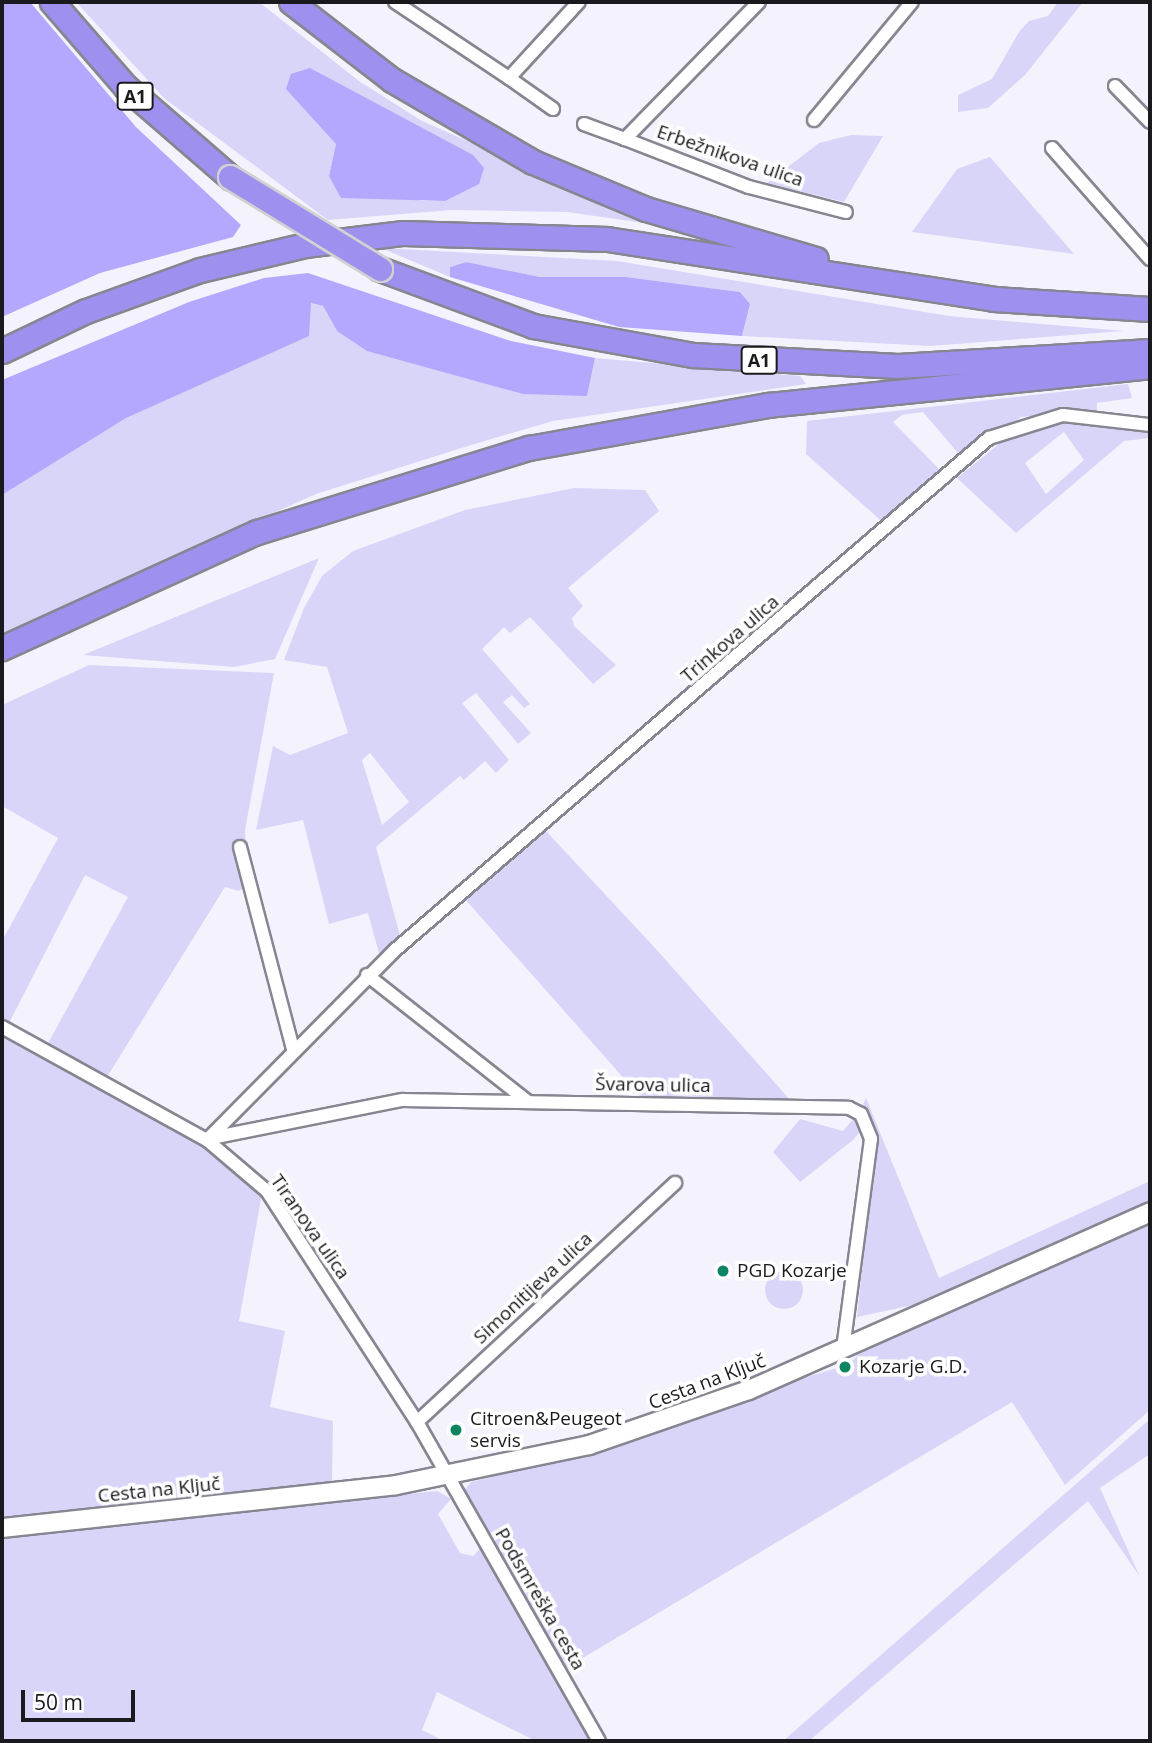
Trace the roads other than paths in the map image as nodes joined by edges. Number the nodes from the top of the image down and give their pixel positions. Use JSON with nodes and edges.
{"nodes":[{"id":1,"x":52,"y":2,"type":"edge"},
{"id":2,"x":291,"y":2,"type":"edge"},
{"id":3,"x":395,"y":2,"type":"edge"},
{"id":4,"x":579,"y":2,"type":"edge"},
{"id":5,"x":759,"y":2,"type":"edge"},
{"id":6,"x":912,"y":2,"type":"edge"},
{"id":7,"x":509,"y":78,"type":"junction"},
{"id":8,"x":1115,"y":86,"type":"dead end"},
{"id":9,"x":554,"y":109,"type":"dead end"},
{"id":10,"x":814,"y":120,"type":"dead end"},
{"id":11,"x":1150,"y":122,"type":"edge"},
{"id":12,"x":584,"y":124,"type":"dead end"},
{"id":13,"x":625,"y":139,"type":"junction"},
{"id":14,"x":1052,"y":148,"type":"dead end"},
{"id":15,"x":846,"y":212,"type":"dead end"},
{"id":16,"x":1150,"y":259,"type":"edge"},
{"id":17,"x":861,"y":278,"type":"junction"},
{"id":18,"x":1150,"y":309,"type":"edge"},
{"id":19,"x":2,"y":351,"type":"edge"},
{"id":20,"x":1150,"y":351,"type":"edge"},
{"id":21,"x":1150,"y":366,"type":"edge"},
{"id":22,"x":1150,"y":425,"type":"edge"},
{"id":23,"x":2,"y":648,"type":"edge"},
{"id":24,"x":240,"y":847,"type":"dead end"},
{"id":25,"x":367,"y":975,"type":"junction"},
{"id":26,"x":2,"y":1027,"type":"edge"},
{"id":27,"x":293,"y":1049,"type":"junction"},
{"id":28,"x":528,"y":1101,"type":"junction"},
{"id":29,"x":207,"y":1140,"type":"junction"},
{"id":30,"x":675,"y":1183,"type":"dead end"},
{"id":31,"x":1150,"y":1212,"type":"edge"},
{"id":32,"x":843,"y":1349,"type":"junction"},
{"id":33,"x":417,"y":1422,"type":"junction"},
{"id":34,"x":447,"y":1477,"type":"junction"},
{"id":35,"x":2,"y":1528,"type":"edge"},
{"id":36,"x":599,"y":1741,"type":"edge"}],
"edges":[{"from":1,"to":20,"type":"highway","number":"A1","bridge":true},
{"from":2,"to":17,"type":"highway"},
{"from":3,"to":7,"type":"street"},
{"from":4,"to":7,"type":"street"},
{"from":5,"to":13,"type":"street","name":"Erbežnikova ulica"},
{"from":6,"to":10,"type":"street"},
{"from":7,"to":9,"type":"street"},
{"from":8,"to":11,"type":"street"},
{"from":12,"to":13,"type":"street"},
{"from":13,"to":15,"type":"street","name":"Erbežnikova ulica"},
{"from":14,"to":16,"type":"street"},
{"from":17,"to":18,"type":"highway"},
{"from":17,"to":19,"type":"highway"},
{"from":21,"to":23,"type":"highway"},
{"from":22,"to":25,"type":"street","name":"Trinkova ulica"},
{"from":24,"to":27,"type":"street"},
{"from":25,"to":27,"type":"street","name":"Trinkova ulica"},
{"from":25,"to":28,"type":"street"},
{"from":26,"to":29,"type":"street","name":"Tiranova ulica"},
{"from":27,"to":29,"type":"street","name":"Trinkova ulica"},
{"from":28,"to":29,"type":"street","name":"Švarova ulica"},
{"from":28,"to":32,"type":"street","name":"Švarova ulica"},
{"from":29,"to":33,"type":"street","name":"Tiranova ulica"},
{"from":30,"to":33,"type":"street","name":"Simonitijeva ulica"},
{"from":31,"to":32,"type":"street","name":"Cesta na Ključ"},
{"from":32,"to":34,"type":"street","name":"Cesta na Ključ"},
{"from":33,"to":34,"type":"street","name":"Tiranova ulica"},
{"from":34,"to":35,"type":"street","name":"Cesta na Ključ"},
{"from":34,"to":36,"type":"street","name":"Podsmreška cesta"}]}
